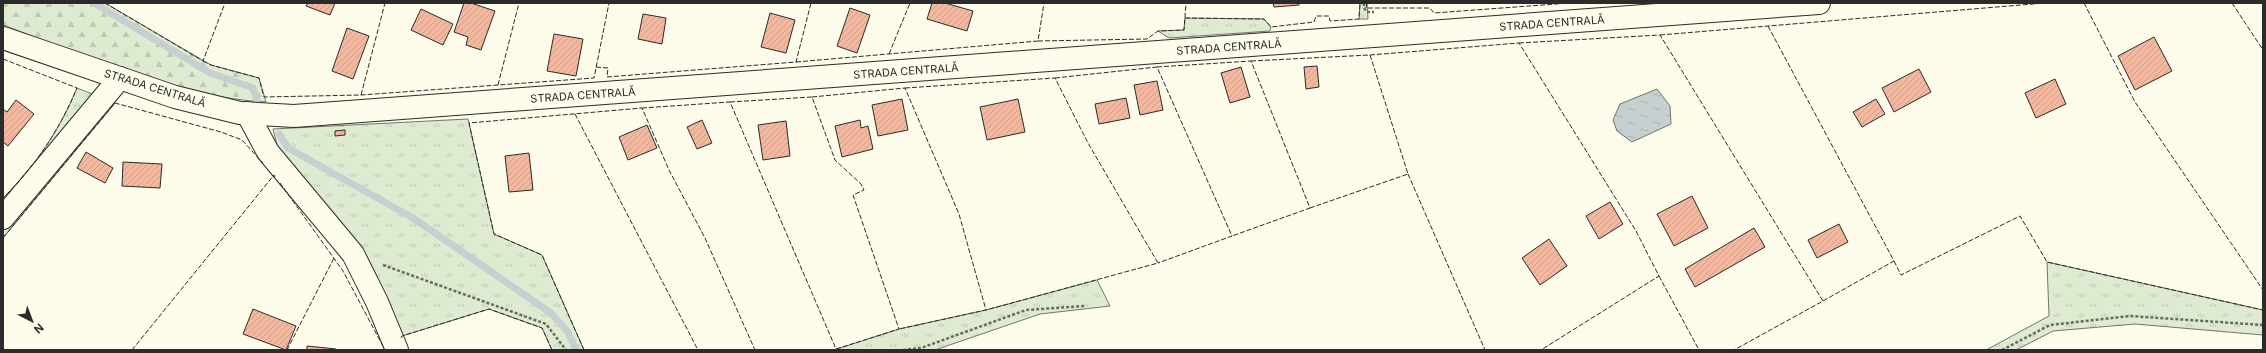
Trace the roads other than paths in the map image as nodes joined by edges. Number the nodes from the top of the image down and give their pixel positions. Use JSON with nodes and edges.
{"nodes":[{"id":1,"x":1820,"y":3,"type":"edge"},
{"id":2,"x":3,"y":38,"type":"edge"},
{"id":3,"x":120,"y":78,"type":"junction"},
{"id":4,"x":247,"y":113,"type":"junction"},
{"id":5,"x":3,"y":218,"type":"edge"},
{"id":6,"x":397,"y":350,"type":"edge"}],
"edges":[{"from":1,"to":4,"type":"street","name":"STRADA CENTRALĂ"},
{"from":2,"to":3,"type":"street","name":"STRADA CENTRALĂ"},
{"from":3,"to":4,"type":"street","name":"STRADA CENTRALĂ"},
{"from":3,"to":5,"type":"street"},
{"from":4,"to":6,"type":"street"}]}
